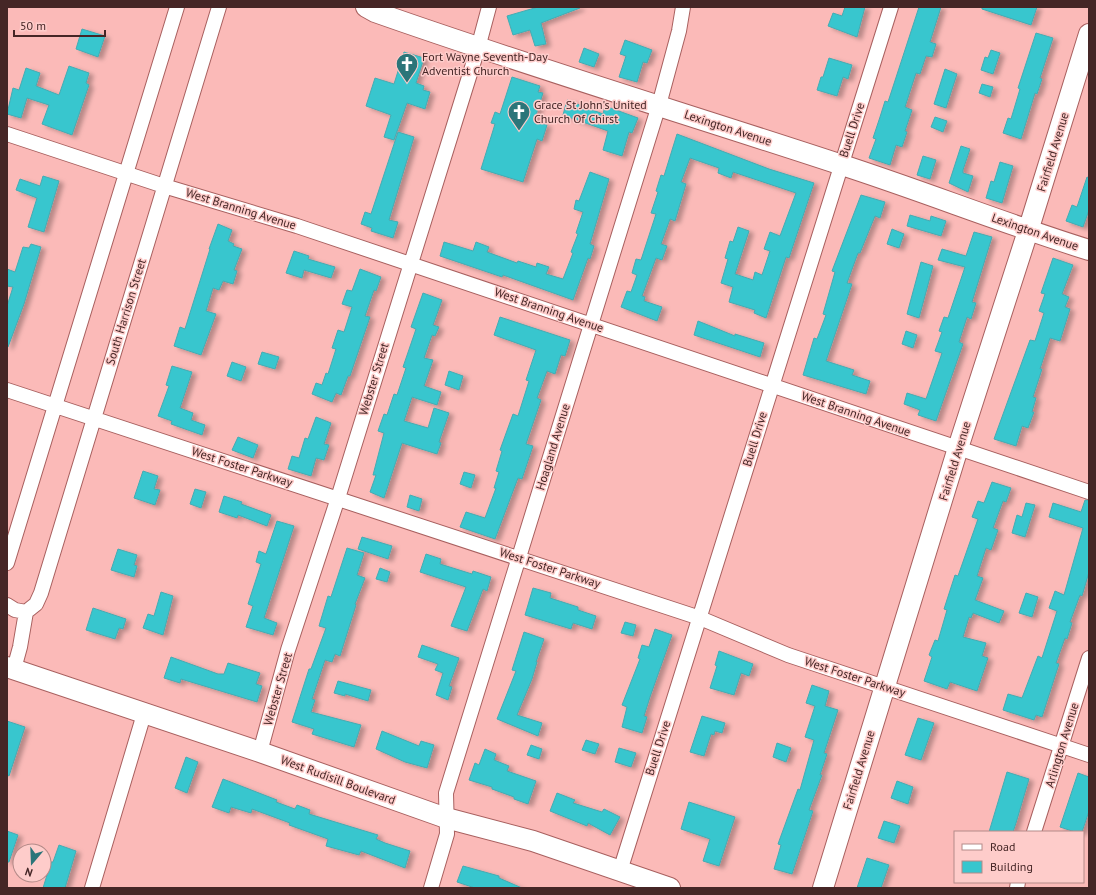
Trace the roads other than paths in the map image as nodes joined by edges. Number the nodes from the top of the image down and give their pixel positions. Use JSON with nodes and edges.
{"nodes":[{"id":1,"x":177,"y":7,"type":"edge"},
{"id":2,"x":219,"y":7,"type":"edge"},
{"id":3,"x":366,"y":7,"type":"edge"},
{"id":4,"x":489,"y":7,"type":"edge"},
{"id":5,"x":683,"y":7,"type":"edge"},
{"id":6,"x":891,"y":7,"type":"edge"},
{"id":7,"x":1089,"y":34,"type":"edge"},
{"id":8,"x":478,"y":48,"type":"junction"},
{"id":9,"x":659,"y":105,"type":"junction"},
{"id":10,"x":7,"y":134,"type":"edge"},
{"id":11,"x":841,"y":165,"type":"junction"},
{"id":12,"x":127,"y":173,"type":"junction"},
{"id":13,"x":164,"y":186,"type":"junction"},
{"id":14,"x":1028,"y":231,"type":"junction"},
{"id":15,"x":1089,"y":250,"type":"edge"},
{"id":16,"x":410,"y":263,"type":"junction"},
{"id":17,"x":591,"y":325,"type":"junction"},
{"id":18,"x":772,"y":385,"type":"junction"},
{"id":19,"x":7,"y":390,"type":"edge"},
{"id":20,"x":56,"y":406,"type":"junction"},
{"id":21,"x":94,"y":419,"type":"junction"},
{"id":22,"x":958,"y":448,"type":"junction"},
{"id":23,"x":1089,"y":492,"type":"edge"},
{"id":24,"x":338,"y":498,"type":"junction"},
{"id":25,"x":519,"y":558,"type":"junction"},
{"id":26,"x":7,"y":563,"type":"edge"},
{"id":27,"x":7,"y":605,"type":"edge"},
{"id":28,"x":26,"y":612,"type":"junction"},
{"id":29,"x":700,"y":618,"type":"junction"},
{"id":30,"x":1089,"y":658,"type":"edge"},
{"id":31,"x":11,"y":668,"type":"edge"},
{"id":32,"x":886,"y":686,"type":"junction"},
{"id":33,"x":144,"y":714,"type":"junction"},
{"id":34,"x":1062,"y":746,"type":"junction"},
{"id":35,"x":260,"y":752,"type":"junction"},
{"id":36,"x":1089,"y":756,"type":"edge"},
{"id":37,"x":446,"y":818,"type":"junction"},
{"id":38,"x":1034,"y":831,"type":"edge"},
{"id":39,"x":620,"y":871,"type":"junction"},
{"id":40,"x":92,"y":888,"type":"edge"},
{"id":41,"x":431,"y":888,"type":"edge"},
{"id":42,"x":670,"y":888,"type":"edge"},
{"id":43,"x":823,"y":888,"type":"edge"}],
"edges":[{"from":1,"to":12,"type":"street"},
{"from":2,"to":13,"type":"street","name":"South Harrison Street"},
{"from":3,"to":8,"type":"street","name":"Lexington Avenue"},
{"from":4,"to":8,"type":"street","name":"Webster Street"},
{"from":5,"to":9,"type":"street","name":"Hoagland Avenue"},
{"from":6,"to":11,"type":"street","name":"Buell Drive"},
{"from":7,"to":14,"type":"street","name":"Fairfield Avenue"},
{"from":8,"to":9,"type":"street","name":"Lexington Avenue"},
{"from":8,"to":16,"type":"street","name":"Webster Street"},
{"from":9,"to":11,"type":"street","name":"Lexington Avenue"},
{"from":9,"to":17,"type":"street","name":"Hoagland Avenue"},
{"from":10,"to":12,"type":"street","name":"West Branning Avenue"},
{"from":11,"to":14,"type":"street","name":"Lexington Avenue"},
{"from":11,"to":18,"type":"street","name":"Buell Drive"},
{"from":12,"to":13,"type":"street","name":"West Branning Avenue"},
{"from":12,"to":20,"type":"street"},
{"from":13,"to":16,"type":"street","name":"West Branning Avenue"},
{"from":13,"to":21,"type":"street","name":"South Harrison Street"},
{"from":14,"to":15,"type":"street","name":"Lexington Avenue"},
{"from":14,"to":22,"type":"street","name":"Fairfield Avenue"},
{"from":16,"to":17,"type":"street","name":"West Branning Avenue"},
{"from":16,"to":24,"type":"street","name":"Webster Street"},
{"from":17,"to":18,"type":"street","name":"West Branning Avenue"},
{"from":17,"to":25,"type":"street","name":"Hoagland Avenue"},
{"from":18,"to":22,"type":"street","name":"West Branning Avenue"},
{"from":18,"to":29,"type":"street","name":"Buell Drive"},
{"from":19,"to":20,"type":"street","name":"West Foster Parkway"},
{"from":20,"to":21,"type":"street","name":"West Foster Parkway"},
{"from":20,"to":26,"type":"street"},
{"from":21,"to":24,"type":"street","name":"West Foster Parkway"},
{"from":21,"to":28,"type":"street","name":"South Harrison Street"},
{"from":22,"to":23,"type":"street","name":"West Branning Avenue"},
{"from":22,"to":32,"type":"street","name":"Fairfield Avenue"},
{"from":24,"to":25,"type":"street","name":"West Foster Parkway"},
{"from":24,"to":35,"type":"street","name":"Webster Street"},
{"from":25,"to":29,"type":"street","name":"West Foster Parkway"},
{"from":25,"to":37,"type":"street","name":"Hoagland Avenue"},
{"from":27,"to":28,"type":"street"},
{"from":28,"to":31,"type":"street"},
{"from":29,"to":32,"type":"street","name":"West Foster Parkway"},
{"from":29,"to":39,"type":"street","name":"Buell Drive"},
{"from":30,"to":34,"type":"street","name":"Arlington Avenue"},
{"from":31,"to":33,"type":"street","name":"West Rudisill Boulevard"},
{"from":32,"to":34,"type":"street","name":"West Foster Parkway"},
{"from":32,"to":43,"type":"street","name":"Fairfield Avenue"},
{"from":33,"to":35,"type":"street","name":"West Rudisill Boulevard"},
{"from":33,"to":40,"type":"street"},
{"from":34,"to":36,"type":"street","name":"West Foster Parkway"},
{"from":34,"to":38,"type":"street","name":"Arlington Avenue"},
{"from":35,"to":37,"type":"street","name":"West Rudisill Boulevard"},
{"from":37,"to":39,"type":"street","name":"West Rudisill Boulevard"},
{"from":37,"to":41,"type":"street","name":"Hoagland Avenue"},
{"from":39,"to":42,"type":"street","name":"West Rudisill Boulevard"}]}
